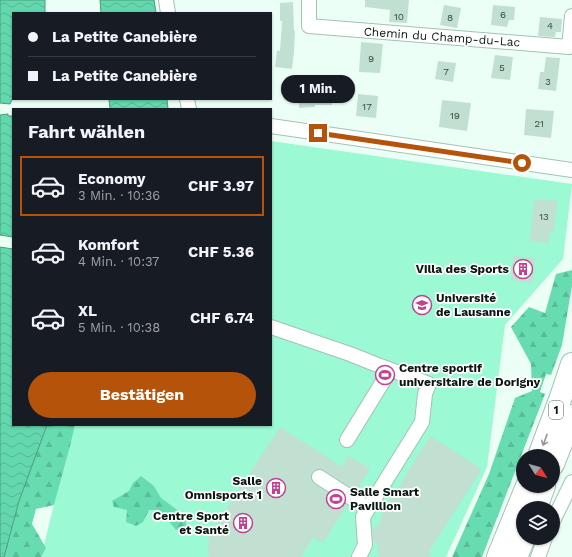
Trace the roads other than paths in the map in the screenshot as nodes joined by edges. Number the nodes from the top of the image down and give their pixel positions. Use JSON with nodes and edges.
{"nodes":[{"id":1,"x":166,"y":0,"type":"edge"},
{"id":2,"x":309,"y":0,"type":"edge"},
{"id":3,"x":168,"y":12,"type":"edge"},
{"id":4,"x":572,"y":16,"type":"edge"},
{"id":5,"x":272,"y":126,"type":"edge"},
{"id":6,"x":572,"y":170,"type":"edge"},
{"id":7,"x":272,"y":327,"type":"edge"},
{"id":8,"x":572,"y":364,"type":"edge"},
{"id":9,"x":390,"y":370,"type":"junction"},
{"id":10,"x":572,"y":416,"type":"edge"},
{"id":11,"x":347,"y":440,"type":"dead end"},
{"id":12,"x":542,"y":449,"type":"edge"},
{"id":13,"x":559,"y":449,"type":"edge"},
{"id":14,"x":319,"y":477,"type":"dead end"},
{"id":15,"x":572,"y":482,"type":"edge"},
{"id":16,"x":524,"y":493,"type":"edge"},
{"id":17,"x":560,"y":507,"type":"edge"},
{"id":18,"x":367,"y":508,"type":"junction"},
{"id":19,"x":521,"y":545,"type":"edge"},
{"id":20,"x":542,"y":545,"type":"edge"},
{"id":21,"x":359,"y":557,"type":"edge"},
{"id":22,"x":498,"y":557,"type":"edge"},
{"id":23,"x":516,"y":557,"type":"edge"},
{"id":24,"x":538,"y":557,"type":"edge"}],
"edges":[{"from":1,"to":3,"type":"street"},
{"from":2,"to":4,"type":"street","name":"Chemin du Champ-du-Lac"},
{"from":5,"to":6,"type":"street"},
{"from":7,"to":9,"type":"street"},
{"from":8,"to":12,"type":"main road","number":"1","one_way":true},
{"from":9,"to":11,"type":"street"},
{"from":9,"to":18,"type":"street"},
{"from":10,"to":13,"type":"main road","number":"1"},
{"from":14,"to":18,"type":"street"},
{"from":15,"to":17,"type":"street"},
{"from":16,"to":22,"type":"main road"},
{"from":18,"to":21,"type":"street"},
{"from":19,"to":23,"type":"main road"},
{"from":20,"to":24,"type":"street"}]}
